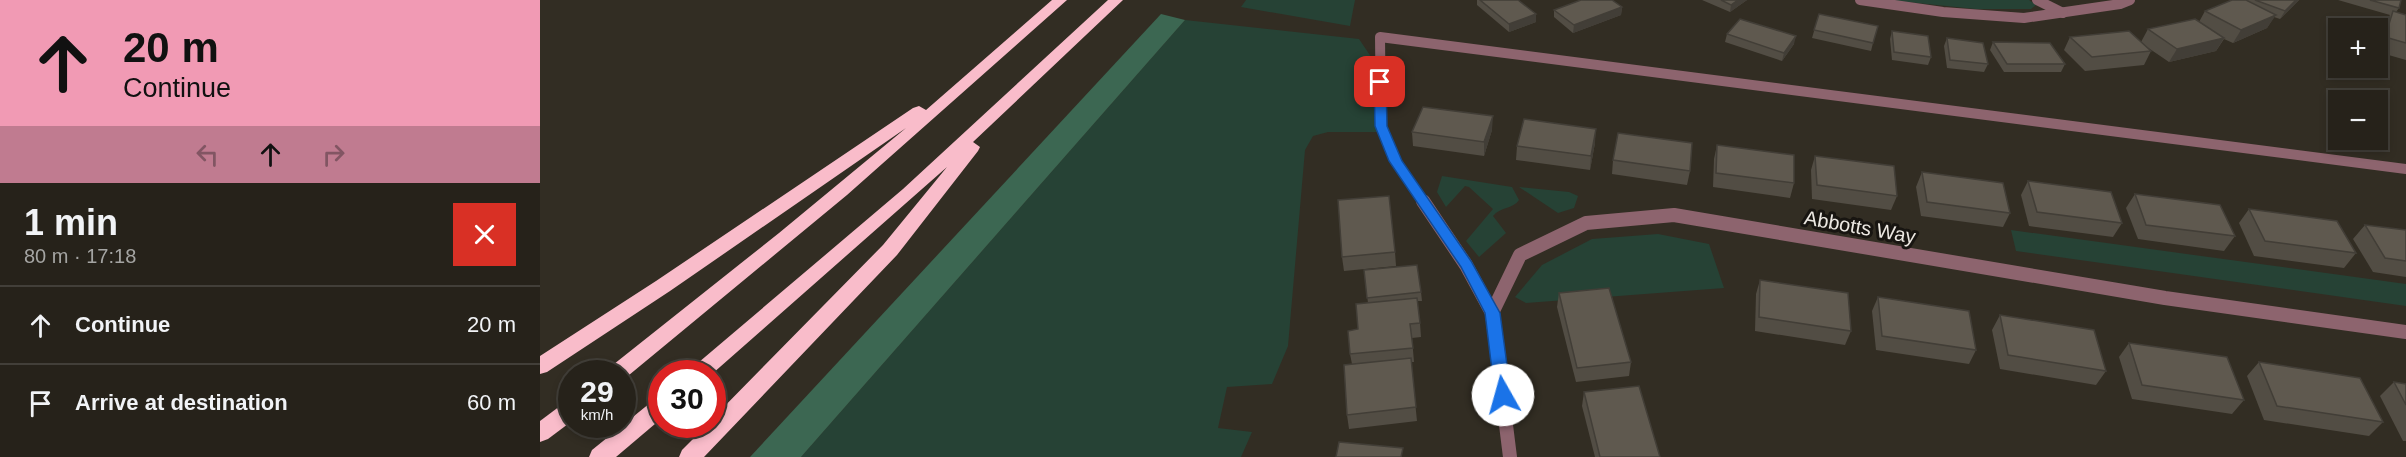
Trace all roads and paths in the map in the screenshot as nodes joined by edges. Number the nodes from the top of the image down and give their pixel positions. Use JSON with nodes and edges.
{"nodes":[{"id":1,"x":1060,"y":0,"type":"edge"},
{"id":2,"x":1116,"y":0,"type":"edge"},
{"id":3,"x":1860,"y":0,"type":"edge"},
{"id":4,"x":2037,"y":0,"type":"edge"},
{"id":5,"x":2130,"y":0,"type":"edge"},
{"id":6,"x":2063,"y":13,"type":"junction"},
{"id":7,"x":996,"y":58,"type":"junction"},
{"id":8,"x":1006,"y":104,"type":"junction"},
{"id":9,"x":2406,"y":169,"type":"edge"},
{"id":10,"x":1492,"y":313,"type":"junction"},
{"id":11,"x":2406,"y":332,"type":"edge"},
{"id":12,"x":634,"y":360,"type":"edge"},
{"id":13,"x":715,"y":360,"type":"edge"},
{"id":14,"x":540,"y":366,"type":"edge"},
{"id":15,"x":648,"y":417,"type":"edge"},
{"id":16,"x":558,"y":420,"type":"edge"},
{"id":17,"x":540,"y":433,"type":"edge"},
{"id":18,"x":600,"y":457,"type":"edge"},
{"id":19,"x":690,"y":457,"type":"edge"},
{"id":20,"x":1510,"y":457,"type":"edge"}],
"edges":[{"from":1,"to":7,"type":"highway"},
{"from":2,"to":8,"type":"highway"},
{"from":3,"to":6,"type":"street"},
{"from":4,"to":6,"type":"street"},
{"from":5,"to":6,"type":"street"},
{"from":7,"to":12,"type":"highway"},
{"from":7,"to":14,"type":"highway"},
{"from":8,"to":13,"type":"highway"},
{"from":8,"to":19,"type":"highway"},
{"from":9,"to":10,"type":"street"},
{"from":10,"to":11,"type":"street","name":"Abbotts Way"},
{"from":10,"to":20,"type":"street"},
{"from":15,"to":18,"type":"highway"},
{"from":16,"to":17,"type":"highway"}]}
